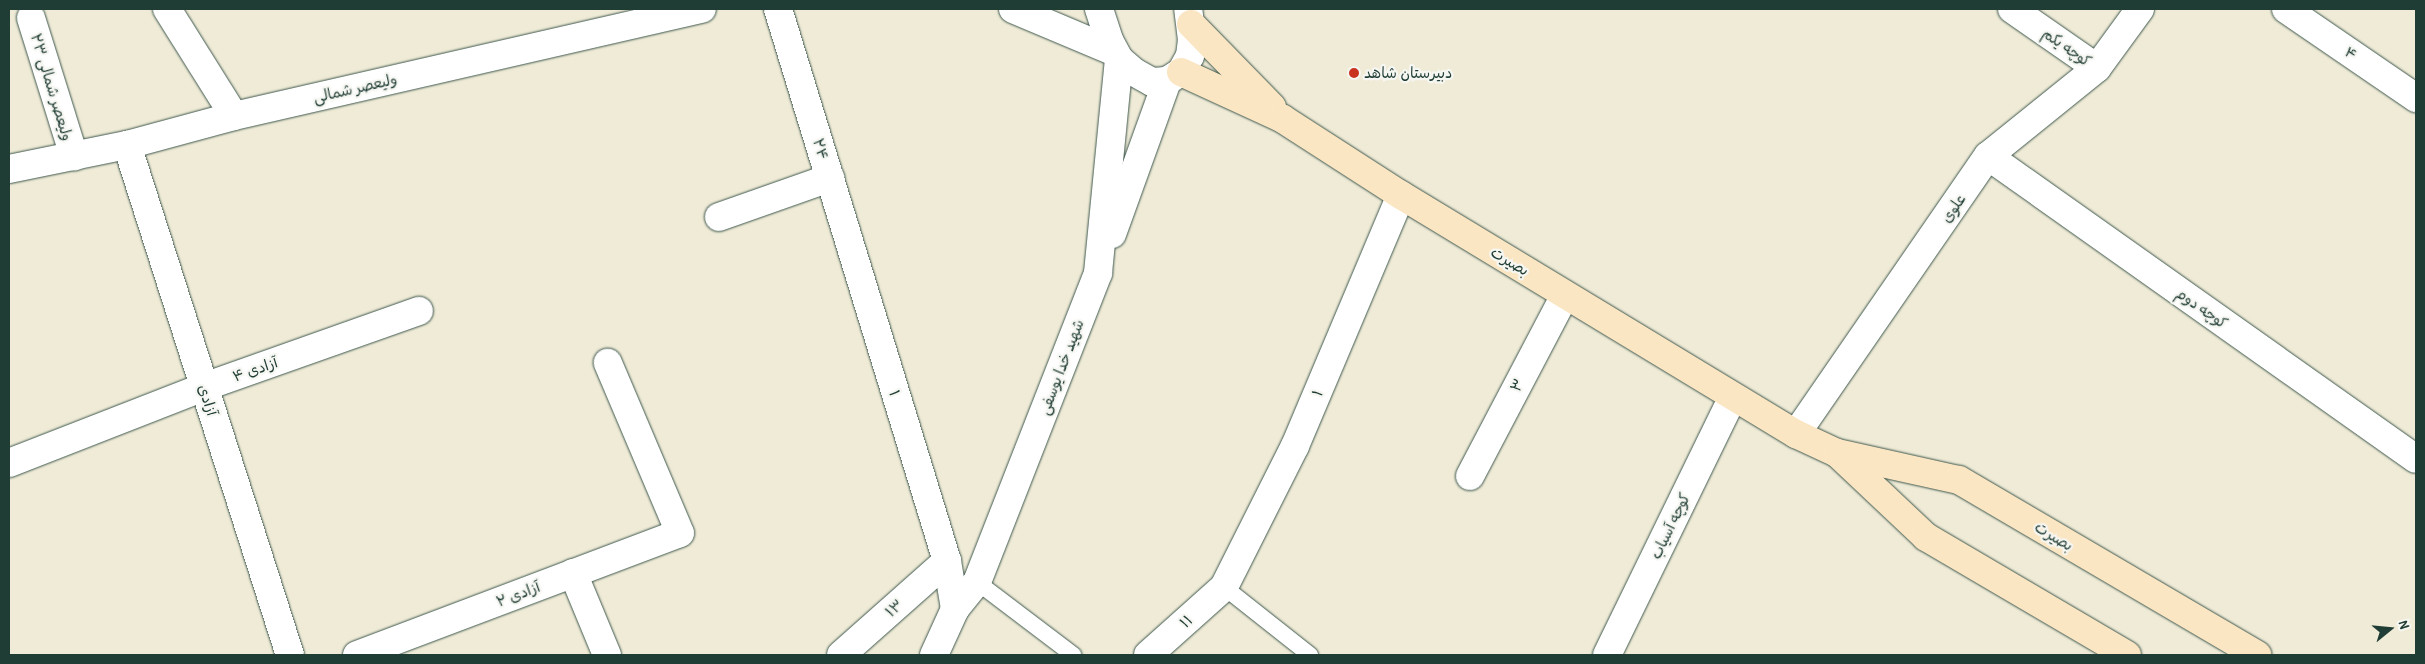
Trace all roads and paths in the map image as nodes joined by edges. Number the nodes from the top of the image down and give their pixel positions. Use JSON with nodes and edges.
{"nodes":[{"id":1,"x":166,"y":9,"type":"edge"},
{"id":2,"x":702,"y":9,"type":"edge"},
{"id":3,"x":778,"y":9,"type":"edge"},
{"id":4,"x":1013,"y":9,"type":"edge"},
{"id":5,"x":1099,"y":9,"type":"edge"},
{"id":6,"x":2012,"y":9,"type":"edge"},
{"id":7,"x":2140,"y":9,"type":"edge"},
{"id":8,"x":2286,"y":9,"type":"edge"},
{"id":9,"x":1190,"y":14,"type":"edge"},
{"id":10,"x":31,"y":18,"type":"dead end"},
{"id":11,"x":1117,"y":56,"type":"junction"},
{"id":12,"x":2097,"y":68,"type":"junction"},
{"id":13,"x":1174,"y":77,"type":"junction"},
{"id":14,"x":2416,"y":98,"type":"edge"},
{"id":15,"x":234,"y":116,"type":"junction"},
{"id":16,"x":1283,"y":119,"type":"junction"},
{"id":17,"x":126,"y":145,"type":"junction"},
{"id":18,"x":74,"y":156,"type":"junction"},
{"id":19,"x":1988,"y":156,"type":"junction"},
{"id":20,"x":9,"y":169,"type":"edge"},
{"id":21,"x":830,"y":178,"type":"junction"},
{"id":22,"x":1401,"y":195,"type":"junction"},
{"id":23,"x":720,"y":217,"type":"dead end"},
{"id":24,"x":1098,"y":273,"type":"junction"},
{"id":25,"x":1565,"y":295,"type":"junction"},
{"id":26,"x":419,"y":311,"type":"dead end"},
{"id":27,"x":608,"y":363,"type":"dead end"},
{"id":28,"x":204,"y":387,"type":"junction"},
{"id":29,"x":1733,"y":397,"type":"junction"},
{"id":30,"x":1796,"y":434,"type":"junction"},
{"id":31,"x":1837,"y":453,"type":"junction"},
{"id":32,"x":2416,"y":459,"type":"edge"},
{"id":33,"x":9,"y":463,"type":"edge"},
{"id":34,"x":1470,"y":476,"type":"dead end"},
{"id":35,"x":947,"y":561,"type":"junction"},
{"id":36,"x":573,"y":573,"type":"junction"},
{"id":37,"x":977,"y":582,"type":"junction"},
{"id":38,"x":1224,"y":587,"type":"junction"},
{"id":39,"x":955,"y":609,"type":"junction"},
{"id":40,"x":290,"y":655,"type":"edge"},
{"id":41,"x":357,"y":655,"type":"edge"},
{"id":42,"x":607,"y":655,"type":"edge"},
{"id":43,"x":841,"y":655,"type":"edge"},
{"id":44,"x":934,"y":655,"type":"edge"},
{"id":45,"x":1073,"y":655,"type":"edge"},
{"id":46,"x":1148,"y":655,"type":"edge"},
{"id":47,"x":1310,"y":655,"type":"edge"},
{"id":48,"x":1607,"y":655,"type":"edge"},
{"id":49,"x":2127,"y":655,"type":"edge"},
{"id":50,"x":2257,"y":655,"type":"edge"}],
"edges":[{"from":1,"to":15,"type":"street"},
{"from":2,"to":15,"type":"street","name":"ولیعصر شمالی"},
{"from":3,"to":21,"type":"street","name":"۲۴"},
{"from":4,"to":11,"type":"street"},
{"from":5,"to":11,"type":"street"},
{"from":6,"to":12,"type":"street","name":"کوچه یکم"},
{"from":7,"to":12,"type":"street","name":"علوی"},
{"from":8,"to":14,"type":"street","name":"۴"},
{"from":9,"to":13,"type":"street"},
{"from":9,"to":16,"type":"main road"},
{"from":10,"to":18,"type":"street","name":"ولیعصر شمالی ۲۳"},
{"from":11,"to":13,"type":"street"},
{"from":11,"to":24,"type":"street","name":"شهید خدا یوسفی"},
{"from":12,"to":19,"type":"street","name":"علوی"},
{"from":13,"to":16,"type":"main road","name":"بصیرت"},
{"from":13,"to":24,"type":"street"},
{"from":15,"to":17,"type":"street","name":"ولیعصر شمالی"},
{"from":16,"to":22,"type":"main road","name":"بصیرت"},
{"from":17,"to":18,"type":"street","name":"ولیعصر شمالی"},
{"from":17,"to":28,"type":"street","name":"آزادی"},
{"from":18,"to":20,"type":"street","name":"ولیعصر شمالی"},
{"from":19,"to":30,"type":"street","name":"علوی"},
{"from":19,"to":32,"type":"street","name":"کوچه دوم"},
{"from":21,"to":23,"type":"street","name":"۲۴"},
{"from":21,"to":35,"type":"street","name":"۱"},
{"from":22,"to":25,"type":"main road","name":"بصیرت"},
{"from":22,"to":38,"type":"street","name":"۱"},
{"from":24,"to":37,"type":"street","name":"شهید خدا یوسفی"},
{"from":25,"to":29,"type":"main road","name":"بصیرت"},
{"from":25,"to":34,"type":"street","name":"۳"},
{"from":26,"to":28,"type":"street","name":"آزادی ۴"},
{"from":27,"to":36,"type":"street","name":"آزادی ۲"},
{"from":28,"to":33,"type":"street","name":"آزادی ۴"},
{"from":28,"to":40,"type":"street","name":"آزادی"},
{"from":29,"to":30,"type":"main road","name":"بصیرت"},
{"from":29,"to":48,"type":"street","name":"کوچه آسیاب"},
{"from":30,"to":31,"type":"main road","name":"بصیرت"},
{"from":31,"to":49,"type":"main road","name":"بصیرت"},
{"from":31,"to":50,"type":"main road","name":"بصیرت"},
{"from":35,"to":39,"type":"street","name":"۱"},
{"from":35,"to":43,"type":"street","name":"۱۳"},
{"from":36,"to":41,"type":"street","name":"آزادی ۲"},
{"from":36,"to":42,"type":"street"},
{"from":37,"to":39,"type":"street","name":"شهید خدا یوسفی"},
{"from":37,"to":45,"type":"lane"},
{"from":38,"to":46,"type":"street","name":"۱۱"},
{"from":38,"to":47,"type":"lane"},
{"from":39,"to":44,"type":"street","name":"شهید خدا یوسفی"}]}
